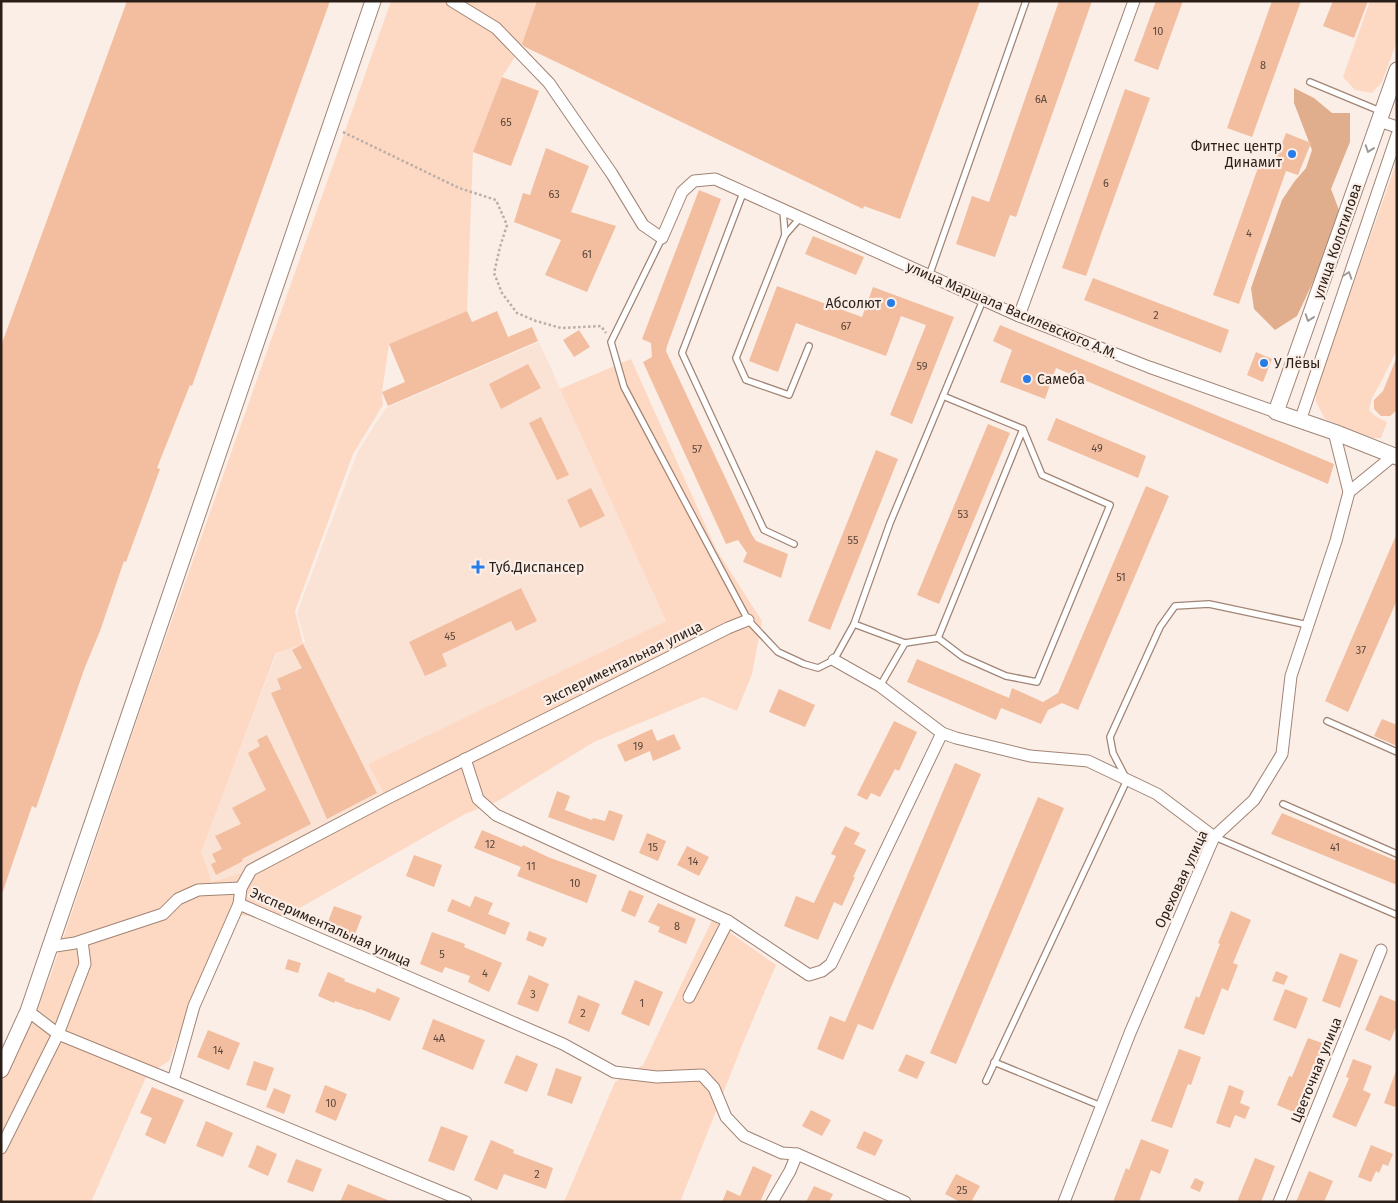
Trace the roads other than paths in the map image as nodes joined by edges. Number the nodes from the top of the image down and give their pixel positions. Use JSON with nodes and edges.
{"nodes":[{"id":1,"x":373,"y":1,"type":"edge"},
{"id":2,"x":452,"y":1,"type":"edge"},
{"id":3,"x":1026,"y":1,"type":"edge"},
{"id":4,"x":1134,"y":1,"type":"edge"},
{"id":5,"x":1397,"y":70,"type":"edge"},
{"id":6,"x":1310,"y":82,"type":"dead end"},
{"id":7,"x":1381,"y":116,"type":"junction"},
{"id":8,"x":1397,"y":127,"type":"edge"},
{"id":9,"x":1397,"y":134,"type":"edge"},
{"id":10,"x":743,"y":193,"type":"junction"},
{"id":11,"x":784,"y":211,"type":"junction"},
{"id":12,"x":800,"y":218,"type":"junction"},
{"id":13,"x":785,"y":235,"type":"junction"},
{"id":14,"x":662,"y":238,"type":"junction"},
{"id":15,"x":928,"y":276,"type":"junction"},
{"id":16,"x":983,"y":300,"type":"junction"},
{"id":17,"x":1019,"y":316,"type":"junction"},
{"id":18,"x":809,"y":346,"type":"dead end"},
{"id":19,"x":943,"y":396,"type":"junction"},
{"id":20,"x":1276,"y":412,"type":"junction"},
{"id":21,"x":1300,"y":421,"type":"junction"},
{"id":22,"x":1023,"y":429,"type":"junction"},
{"id":23,"x":1334,"y":432,"type":"junction"},
{"id":24,"x":1395,"y":455,"type":"edge"},
{"id":25,"x":1349,"y":492,"type":"junction"},
{"id":26,"x":794,"y":544,"type":"dead end"},
{"id":27,"x":748,"y":620,"type":"junction"},
{"id":28,"x":854,"y":624,"type":"junction"},
{"id":29,"x":1308,"y":624,"type":"junction"},
{"id":30,"x":938,"y":638,"type":"junction"},
{"id":31,"x":904,"y":643,"type":"junction"},
{"id":32,"x":834,"y":660,"type":"junction"},
{"id":33,"x":880,"y":686,"type":"junction"},
{"id":34,"x":1327,"y":721,"type":"dead end"},
{"id":35,"x":942,"y":733,"type":"junction"},
{"id":36,"x":1397,"y":752,"type":"edge"},
{"id":37,"x":465,"y":759,"type":"junction"},
{"id":38,"x":1127,"y":780,"type":"junction"},
{"id":39,"x":1283,"y":804,"type":"dead end"},
{"id":40,"x":1214,"y":837,"type":"junction"},
{"id":41,"x":1397,"y":854,"type":"edge"},
{"id":42,"x":240,"y":888,"type":"junction"},
{"id":43,"x":239,"y":904,"type":"junction"},
{"id":44,"x":1397,"y":915,"type":"edge"},
{"id":45,"x":728,"y":921,"type":"junction"},
{"id":46,"x":82,"y":941,"type":"junction"},
{"id":47,"x":49,"y":948,"type":"junction"},
{"id":48,"x":1380,"y":950,"type":"dead end"},
{"id":49,"x":689,"y":997,"type":"dead end"},
{"id":50,"x":28,"y":1011,"type":"junction"},
{"id":51,"x":58,"y":1034,"type":"junction"},
{"id":52,"x":994,"y":1062,"type":"junction"},
{"id":53,"x":1,"y":1070,"type":"edge"},
{"id":54,"x":173,"y":1081,"type":"junction"},
{"id":55,"x":986,"y":1081,"type":"dead end"},
{"id":56,"x":1101,"y":1106,"type":"junction"},
{"id":57,"x":1,"y":1148,"type":"edge"},
{"id":58,"x":797,"y":1154,"type":"junction"},
{"id":59,"x":466,"y":1202,"type":"edge"},
{"id":60,"x":772,"y":1202,"type":"edge"},
{"id":61,"x":905,"y":1202,"type":"edge"},
{"id":62,"x":1064,"y":1202,"type":"edge"},
{"id":63,"x":1279,"y":1202,"type":"edge"}],
"edges":[{"from":1,"to":47,"type":"main road"},
{"from":2,"to":14,"type":"street"},
{"from":3,"to":15,"type":"lane"},
{"from":4,"to":17,"type":"street"},
{"from":5,"to":7,"type":"main road","name":"улица Колотилова"},
{"from":6,"to":7,"type":"lane"},
{"from":7,"to":8,"type":"street"},
{"from":7,"to":20,"type":"main road","name":"улица Колотилова","one_way":true},
{"from":21,"to":9,"type":"street","name":"улица Колотилова","one_way":true},
{"from":10,"to":11,"type":"street","name":"улица Маршала Василевского А.М."},
{"from":10,"to":14,"type":"street","name":"улица Маршала Василевского А.М."},
{"from":10,"to":26,"type":"lane"},
{"from":11,"to":12,"type":"street","name":"улица Маршала Василевского А.М."},
{"from":11,"to":13,"type":"lane"},
{"from":12,"to":13,"type":"lane"},
{"from":12,"to":15,"type":"street","name":"улица Маршала Василевского А.М."},
{"from":13,"to":18,"type":"lane"},
{"from":14,"to":27,"type":"lane"},
{"from":15,"to":16,"type":"street","name":"улица Маршала Василевского А.М."},
{"from":16,"to":17,"type":"street","name":"улица Маршала Василевского А.М."},
{"from":16,"to":19,"type":"lane"},
{"from":17,"to":20,"type":"street","name":"улица Маршала Василевского А.М."},
{"from":19,"to":22,"type":"lane"},
{"from":19,"to":28,"type":"lane"},
{"from":20,"to":21,"type":"main road","name":"улица Маршала Василевского А.М."},
{"from":21,"to":23,"type":"main road","name":"улица Маршала Василевского А.М."},
{"from":22,"to":30,"type":"lane"},
{"from":22,"to":30,"type":"lane"},
{"from":23,"to":24,"type":"main road","name":"улица Маршала Василевского А.М."},
{"from":23,"to":25,"type":"street","name":"Ореховая улица"},
{"from":24,"to":25,"type":"street"},
{"from":25,"to":29,"type":"street","name":"Ореховая улица"},
{"from":27,"to":32,"type":"lane"},
{"from":27,"to":37,"type":"street","name":"Экспериментальная улица"},
{"from":28,"to":31,"type":"lane"},
{"from":28,"to":32,"type":"lane"},
{"from":29,"to":38,"type":"lane"},
{"from":29,"to":40,"type":"street","name":"Ореховая улица"},
{"from":30,"to":31,"type":"lane"},
{"from":31,"to":33,"type":"lane"},
{"from":32,"to":33,"type":"street"},
{"from":33,"to":35,"type":"street"},
{"from":34,"to":36,"type":"lane"},
{"from":35,"to":38,"type":"street"},
{"from":35,"to":45,"type":"street"},
{"from":37,"to":42,"type":"street","name":"Экспериментальная улица"},
{"from":37,"to":45,"type":"street"},
{"from":38,"to":40,"type":"street"},
{"from":38,"to":52,"type":"lane"},
{"from":39,"to":41,"type":"lane"},
{"from":40,"to":44,"type":"lane"},
{"from":40,"to":56,"type":"street","name":"Ореховая улица"},
{"from":42,"to":43,"type":"street","name":"Экспериментальная улица"},
{"from":42,"to":46,"type":"street"},
{"from":43,"to":54,"type":"street"},
{"from":43,"to":58,"type":"street","name":"Экспериментальная улица"},
{"from":45,"to":49,"type":"street"},
{"from":46,"to":47,"type":"street"},
{"from":46,"to":51,"type":"street"},
{"from":47,"to":50,"type":"main road"},
{"from":48,"to":63,"type":"street","name":"Цветочная улица"},
{"from":50,"to":51,"type":"street"},
{"from":50,"to":53,"type":"main road"},
{"from":51,"to":54,"type":"street"},
{"from":51,"to":57,"type":"street"},
{"from":52,"to":55,"type":"lane"},
{"from":52,"to":56,"type":"lane"},
{"from":54,"to":59,"type":"street"},
{"from":56,"to":62,"type":"street","name":"Ореховая улица"},
{"from":58,"to":60,"type":"street"},
{"from":58,"to":61,"type":"street","name":"Экспериментальная улица"}]}
